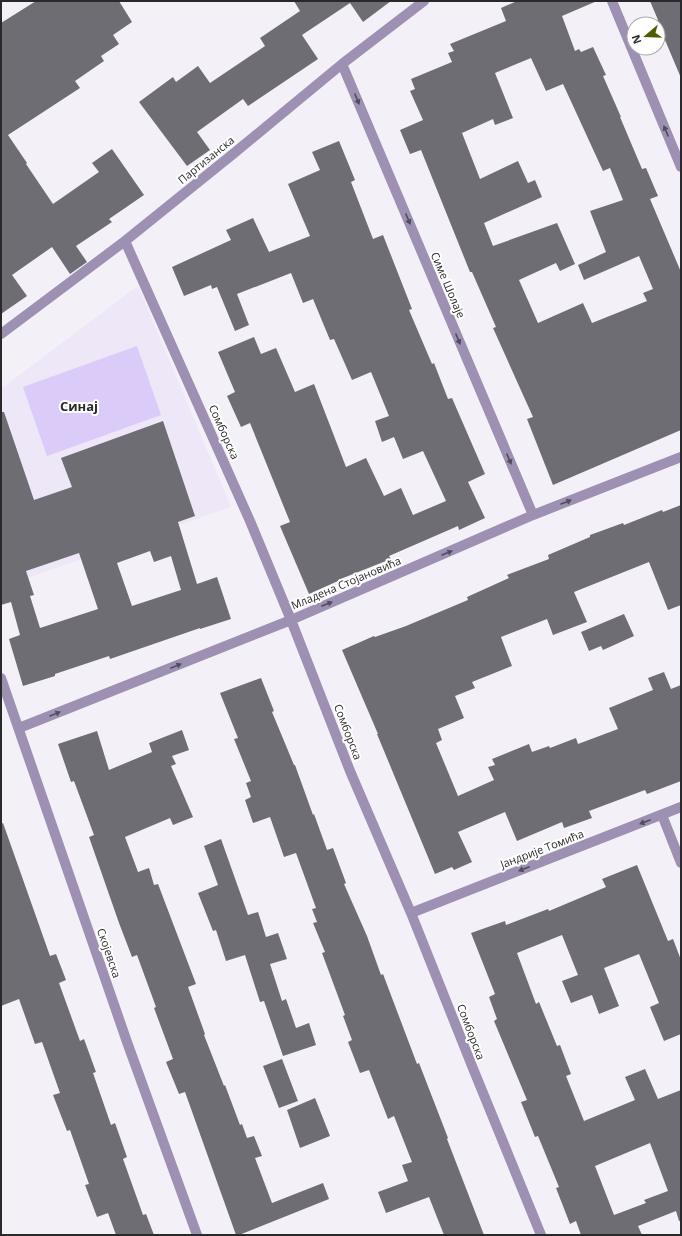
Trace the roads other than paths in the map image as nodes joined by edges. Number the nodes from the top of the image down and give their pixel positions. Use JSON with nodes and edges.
{"nodes":[{"id":1,"x":424,"y":1,"type":"edge"},
{"id":2,"x":612,"y":1,"type":"edge"},
{"id":3,"x":342,"y":64,"type":"junction"},
{"id":4,"x":681,"y":167,"type":"edge"},
{"id":5,"x":125,"y":241,"type":"junction"},
{"id":6,"x":1,"y":334,"type":"edge"},
{"id":7,"x":681,"y":457,"type":"edge"},
{"id":8,"x":533,"y":515,"type":"junction"},
{"id":9,"x":292,"y":620,"type":"junction"},
{"id":10,"x":1,"y":678,"type":"edge"},
{"id":11,"x":19,"y":728,"type":"junction"},
{"id":12,"x":681,"y":807,"type":"edge"},
{"id":13,"x":662,"y":815,"type":"junction"},
{"id":14,"x":681,"y":863,"type":"edge"},
{"id":15,"x":411,"y":913,"type":"junction"},
{"id":16,"x":197,"y":1235,"type":"edge"},
{"id":17,"x":541,"y":1235,"type":"edge"}],
"edges":[{"from":1,"to":3,"type":"street","name":"Партизанска"},
{"from":4,"to":2,"type":"street","one_way":true},
{"from":3,"to":5,"type":"street","name":"Партизанска"},
{"from":3,"to":8,"type":"street","name":"Симе Шолаје","one_way":true},
{"from":5,"to":6,"type":"street","name":"Партизанска"},
{"from":5,"to":9,"type":"street","name":"Сомборска"},
{"from":8,"to":7,"type":"street","name":"Младена Стојановића","one_way":true},
{"from":9,"to":8,"type":"street","name":"Младена Стојановића","one_way":true},
{"from":11,"to":9,"type":"street","name":"Младена Стојановића","one_way":true},
{"from":9,"to":15,"type":"street","name":"Сомборска"},
{"from":10,"to":11,"type":"street","name":"Скојевска"},
{"from":11,"to":16,"type":"street","name":"Скојевска"},
{"from":12,"to":13,"type":"street","name":"Јандрије Томића"},
{"from":13,"to":14,"type":"street"},
{"from":13,"to":15,"type":"street","name":"Јандрије Томића","one_way":true},
{"from":15,"to":17,"type":"street","name":"Сомборска"}]}
